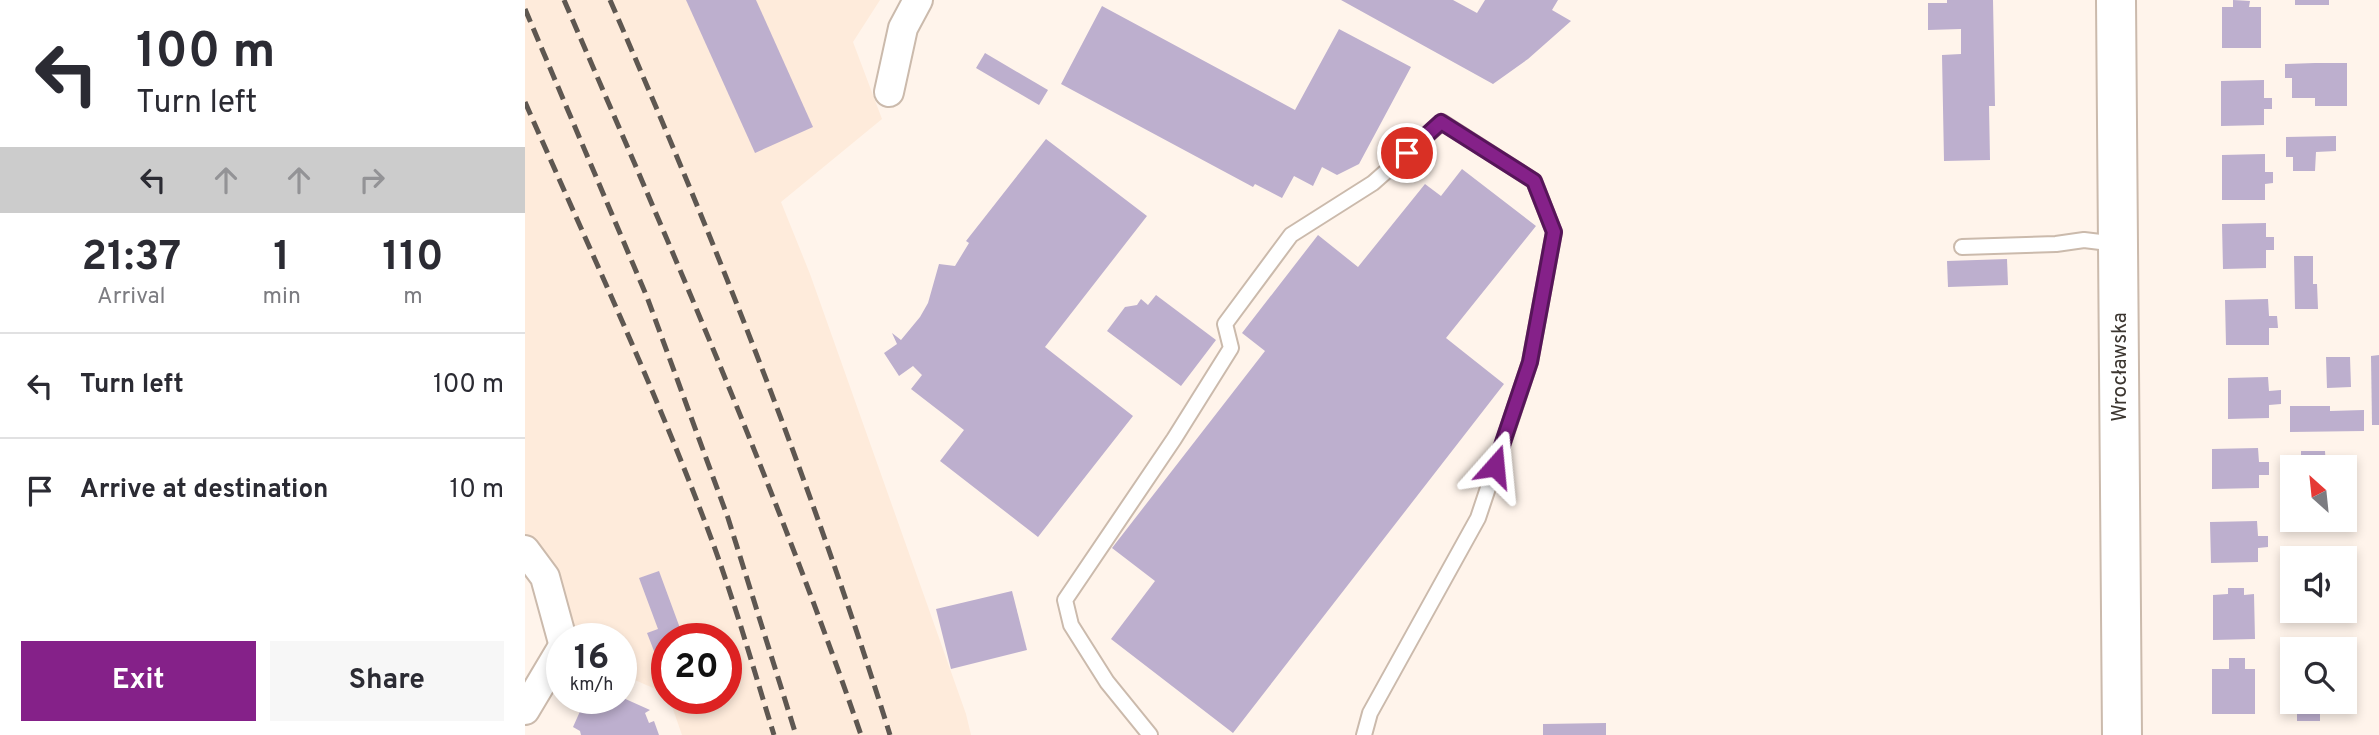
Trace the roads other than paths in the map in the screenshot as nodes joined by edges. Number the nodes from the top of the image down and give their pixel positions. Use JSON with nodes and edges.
{"nodes":[{"id":1,"x":918,"y":0,"type":"edge"},
{"id":2,"x":2116,"y":0,"type":"edge"},
{"id":3,"x":889,"y":92,"type":"dead end"},
{"id":4,"x":2118,"y":244,"type":"junction"},
{"id":5,"x":1962,"y":247,"type":"dead end"},
{"id":6,"x":525,"y":550,"type":"edge"},
{"id":7,"x":558,"y":623,"type":"edge"},
{"id":8,"x":546,"y":675,"type":"edge"},
{"id":9,"x":525,"y":710,"type":"edge"},
{"id":10,"x":1150,"y":735,"type":"edge"},
{"id":11,"x":1364,"y":735,"type":"edge"},
{"id":12,"x":2122,"y":735,"type":"edge"}],
"edges":[{"from":1,"to":3,"type":"street"},
{"from":2,"to":4,"type":"street","name":"Wrocławska"},
{"from":4,"to":5,"type":"lane"},
{"from":4,"to":12,"type":"street","name":"Wrocławska"},
{"from":6,"to":7,"type":"street"},
{"from":8,"to":9,"type":"street"},
{"from":10,"to":11,"type":"lane"}]}
